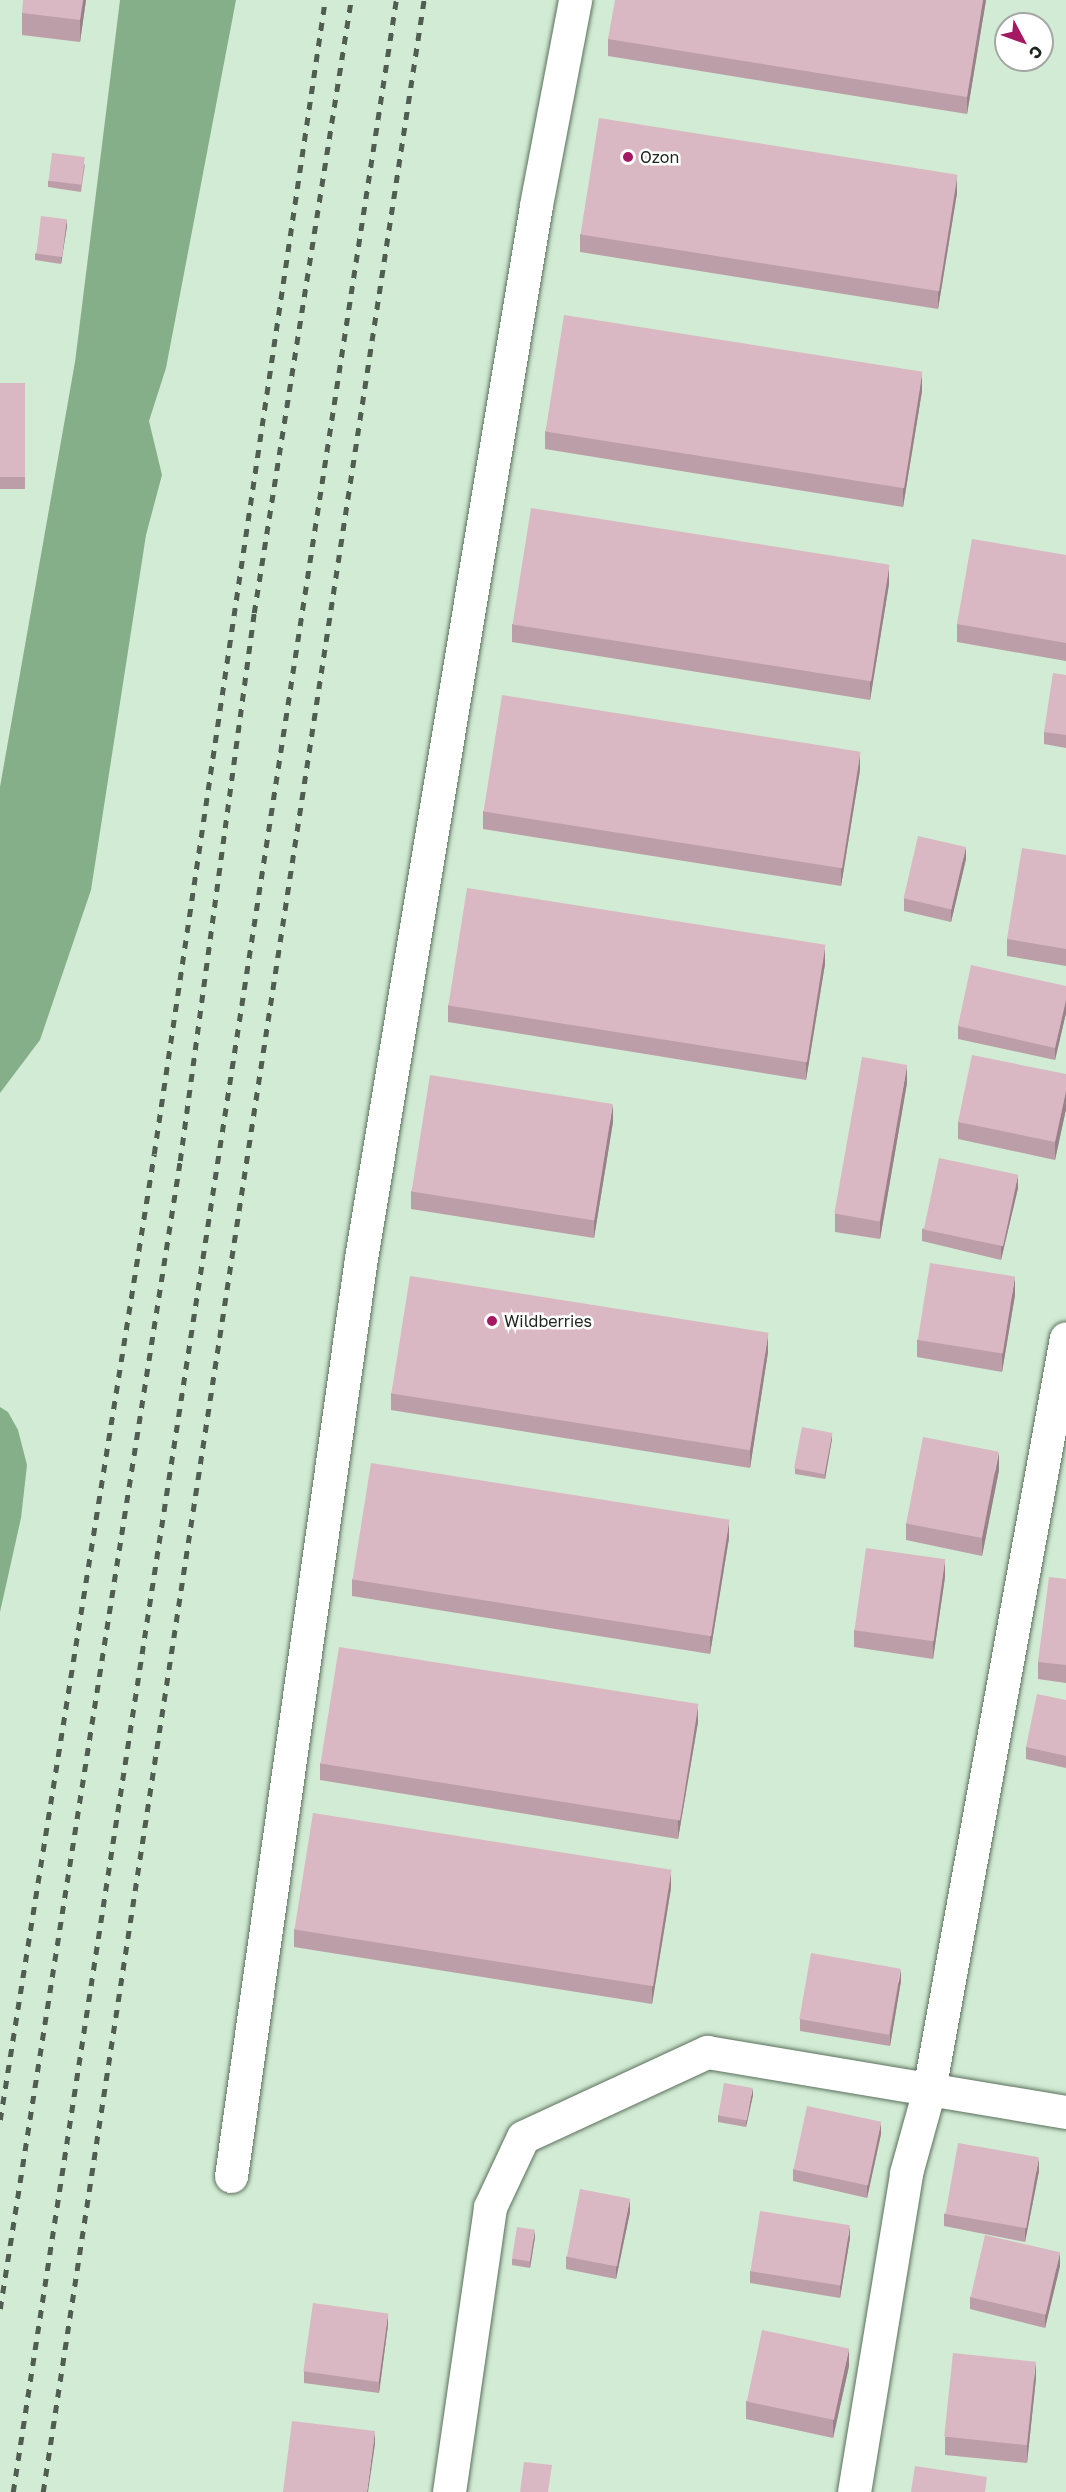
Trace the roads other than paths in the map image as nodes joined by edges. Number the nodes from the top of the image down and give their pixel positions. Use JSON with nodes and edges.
{"nodes":[{"id":1,"x":575,"y":0,"type":"edge"},
{"id":2,"x":1066,"y":1338,"type":"edge"},
{"id":3,"x":929,"y":2090,"type":"junction"},
{"id":4,"x":1066,"y":2112,"type":"edge"},
{"id":5,"x":231,"y":2176,"type":"dead end"},
{"id":6,"x":449,"y":2492,"type":"edge"},
{"id":7,"x":854,"y":2492,"type":"edge"}],
"edges":[{"from":1,"to":5,"type":"street"},
{"from":2,"to":3,"type":"street"},
{"from":3,"to":4,"type":"street"},
{"from":3,"to":6,"type":"street"},
{"from":3,"to":7,"type":"street"}]}
